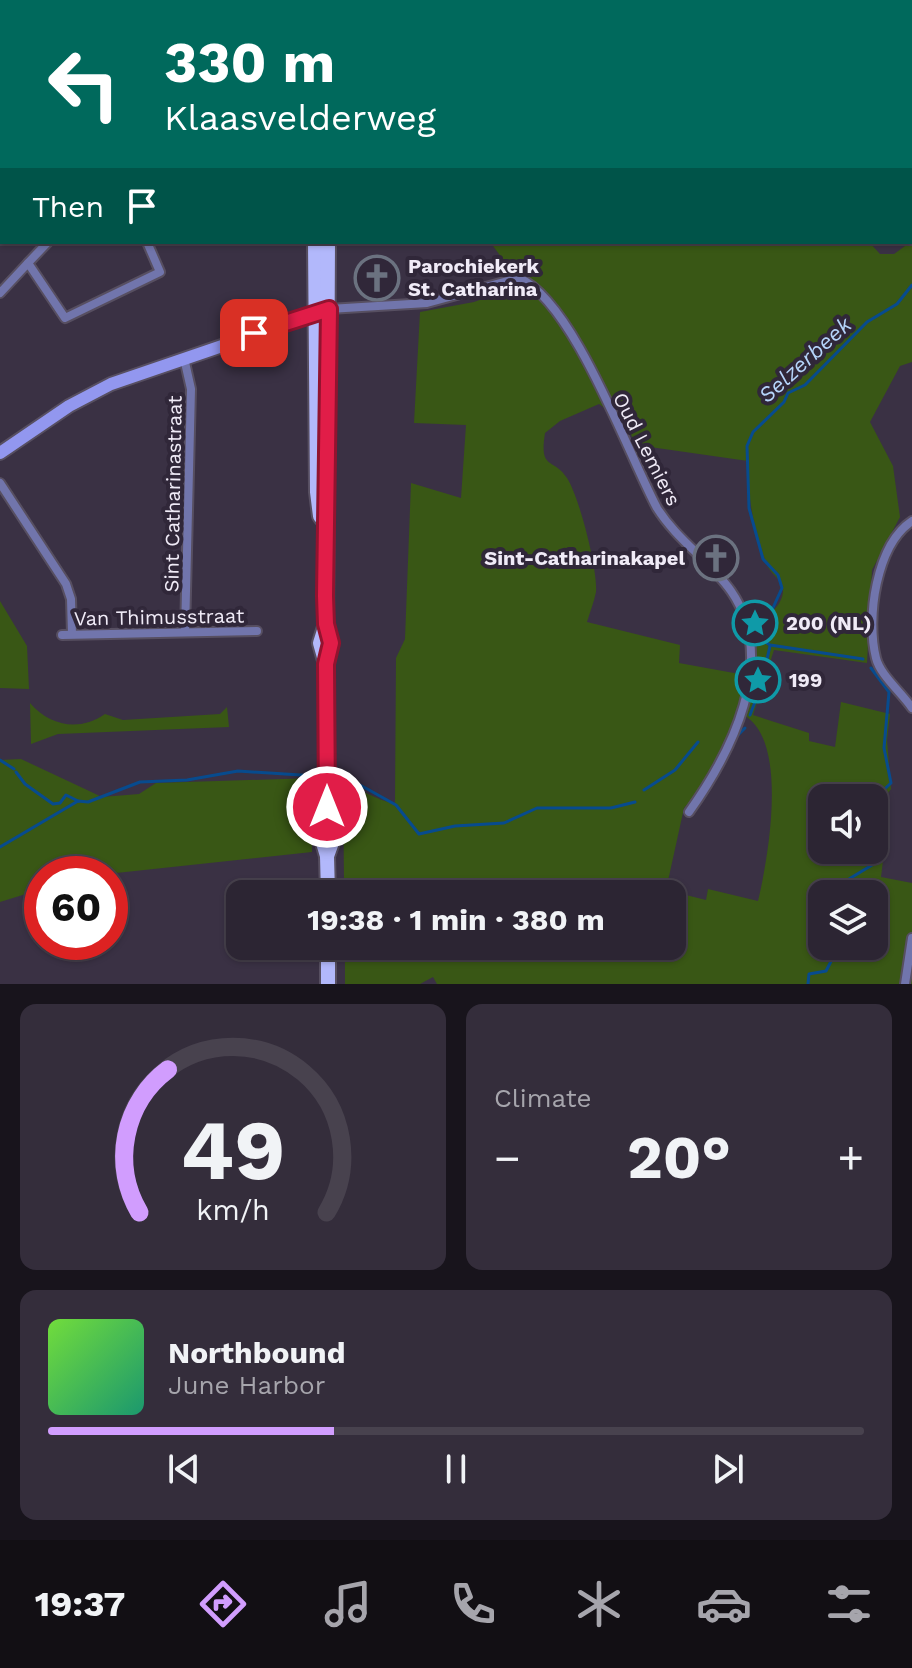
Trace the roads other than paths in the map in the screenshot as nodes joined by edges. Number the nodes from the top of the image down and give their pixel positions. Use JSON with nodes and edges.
{"nodes":[{"id":1,"x":46,"y":244,"type":"edge"},
{"id":2,"x":148,"y":244,"type":"edge"},
{"id":3,"x":315,"y":244,"type":"edge"},
{"id":4,"x":328,"y":244,"type":"edge"},
{"id":5,"x":28,"y":263,"type":"junction"},
{"id":6,"x":0,"y":293,"type":"edge"},
{"id":7,"x":322,"y":312,"type":"junction"},
{"id":8,"x":184,"y":358,"type":"junction"},
{"id":9,"x":0,"y":453,"type":"edge"},
{"id":10,"x":0,"y":483,"type":"edge"},
{"id":11,"x":912,"y":521,"type":"edge"},
{"id":12,"x":257,"y":631,"type":"dead end"},
{"id":13,"x":185,"y":632,"type":"junction"},
{"id":14,"x":72,"y":634,"type":"junction"},
{"id":15,"x":62,"y":635,"type":"dead end"},
{"id":16,"x":912,"y":708,"type":"edge"},
{"id":17,"x":689,"y":812,"type":"dead end"},
{"id":18,"x":328,"y":880,"type":"edge"},
{"id":19,"x":912,"y":938,"type":"edge"},
{"id":20,"x":328,"y":960,"type":"edge"},
{"id":21,"x":328,"y":984,"type":"edge"},
{"id":22,"x":905,"y":984,"type":"edge"}],
"edges":[{"from":1,"to":5,"type":"street"},
{"from":2,"to":5,"type":"street"},
{"from":3,"to":7,"type":"main road"},
{"from":4,"to":7,"type":"main road"},
{"from":5,"to":6,"type":"street"},
{"from":7,"to":8,"type":"street"},
{"from":7,"to":17,"type":"street","name":"Oud Lemiers"},
{"from":7,"to":18,"type":"main road"},
{"from":8,"to":9,"type":"street"},
{"from":8,"to":13,"type":"street","name":"Sint Catharinastraat"},
{"from":10,"to":14,"type":"street"},
{"from":11,"to":16,"type":"street"},
{"from":12,"to":13,"type":"street","name":"Van Thimusstraat"},
{"from":13,"to":14,"type":"street","name":"Van Thimusstraat"},
{"from":14,"to":15,"type":"street","name":"Van Thimusstraat"},
{"from":19,"to":22,"type":"street"},
{"from":20,"to":21,"type":"main road"}]}
